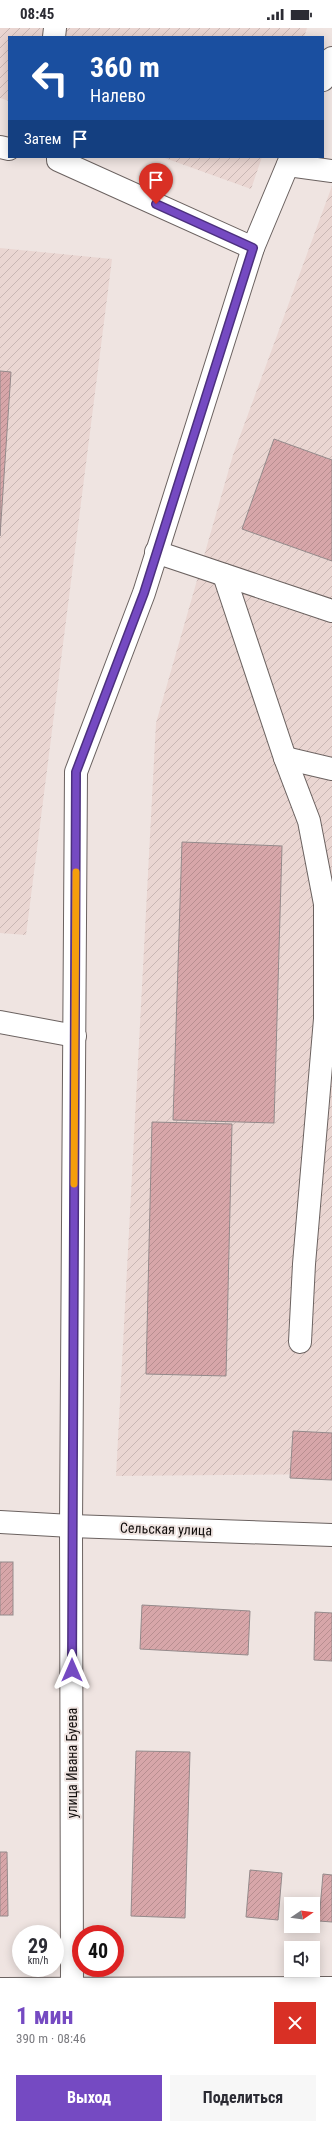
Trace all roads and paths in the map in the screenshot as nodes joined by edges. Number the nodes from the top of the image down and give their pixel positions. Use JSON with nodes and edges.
{"nodes":[{"id":1,"x":332,"y":58,"type":"edge"},
{"id":2,"x":324,"y":78,"type":"edge"},
{"id":3,"x":54,"y":158,"type":"edge"},
{"id":4,"x":289,"y":161,"type":"edge"},
{"id":5,"x":332,"y":171,"type":"edge"},
{"id":6,"x":253,"y":248,"type":"junction"},
{"id":7,"x":156,"y":552,"type":"junction"},
{"id":8,"x":224,"y":575,"type":"junction"},
{"id":9,"x":332,"y":611,"type":"edge"},
{"id":10,"x":285,"y":758,"type":"junction"},
{"id":11,"x":332,"y":769,"type":"edge"},
{"id":12,"x":0,"y":1022,"type":"edge"},
{"id":13,"x":74,"y":1036,"type":"junction"},
{"id":14,"x":300,"y":1342,"type":"dead end"},
{"id":15,"x":0,"y":1522,"type":"edge"},
{"id":16,"x":71,"y":1526,"type":"junction"},
{"id":17,"x":332,"y":1535,"type":"edge"},
{"id":18,"x":332,"y":1988,"type":"edge"},
{"id":19,"x":0,"y":1989,"type":"edge"},
{"id":20,"x":72,"y":1989,"type":"edge"}],
"edges":[{"from":1,"to":2,"type":"street"},
{"from":3,"to":6,"type":"street"},
{"from":4,"to":5,"type":"street"},
{"from":4,"to":6,"type":"street","name":"улица Ивана Буева"},
{"from":6,"to":7,"type":"street","name":"улица Ивана Буева"},
{"from":7,"to":8,"type":"street"},
{"from":7,"to":13,"type":"street","name":"улица Ивана Буева"},
{"from":8,"to":9,"type":"street"},
{"from":8,"to":10,"type":"street"},
{"from":10,"to":11,"type":"street"},
{"from":10,"to":14,"type":"street"},
{"from":12,"to":13,"type":"street"},
{"from":13,"to":16,"type":"street","name":"улица Ивана Буева"},
{"from":15,"to":16,"type":"street","name":"Сельская улица"},
{"from":16,"to":17,"type":"street","name":"Сельская улица"},
{"from":16,"to":20,"type":"street","name":"улица Ивана Буева"},
{"from":18,"to":20,"type":"street"},
{"from":19,"to":20,"type":"street"}]}
